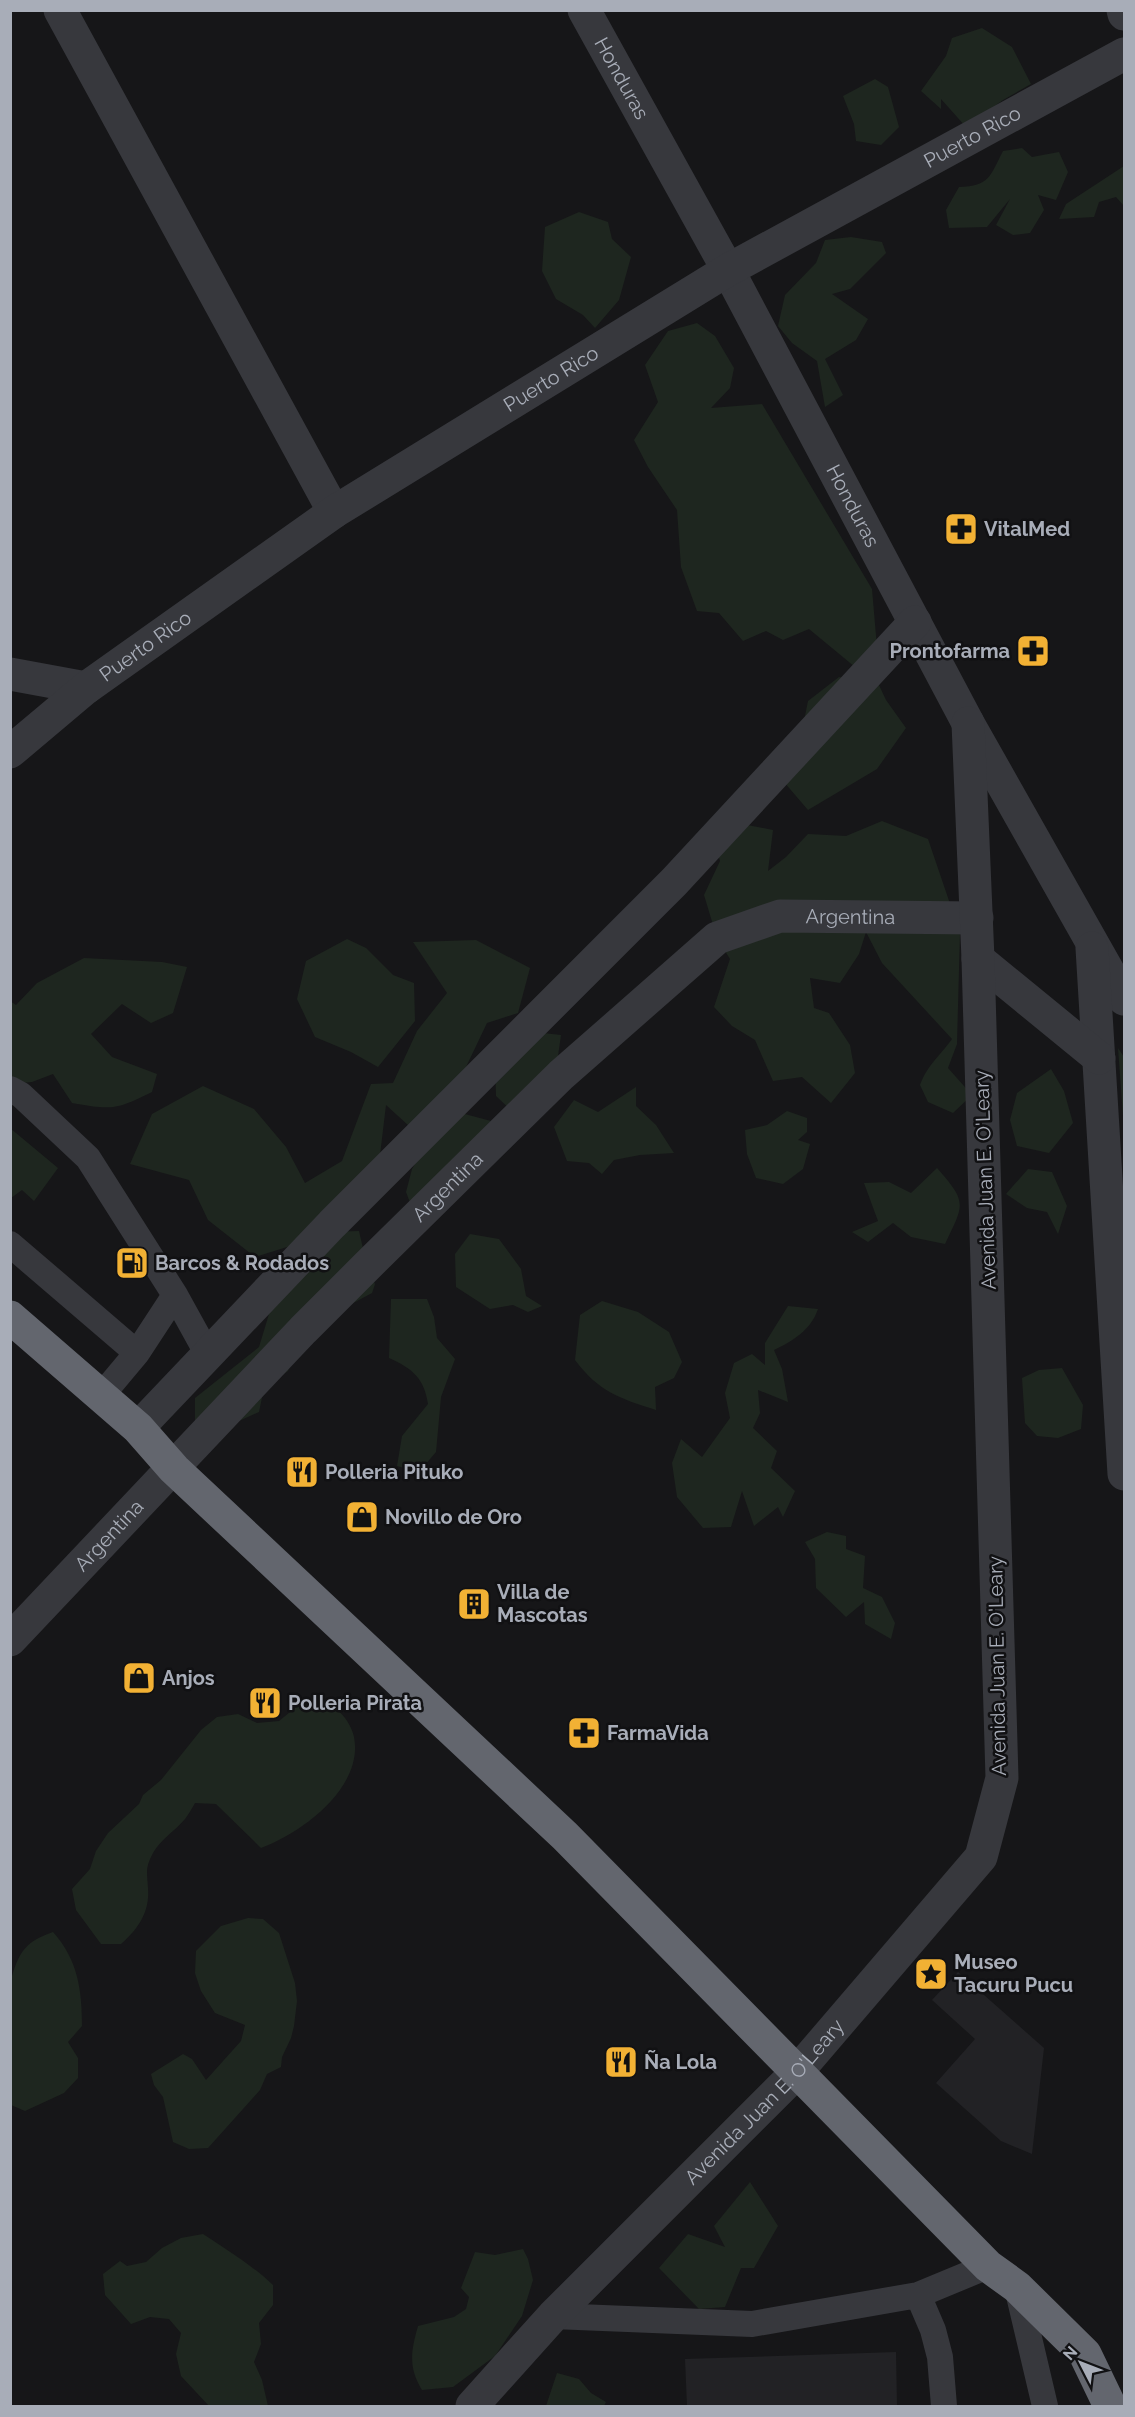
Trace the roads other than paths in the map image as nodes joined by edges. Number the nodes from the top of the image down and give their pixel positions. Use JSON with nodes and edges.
{"nodes":[{"id":1,"x":60,"y":10,"type":"edge"},
{"id":2,"x":584,"y":10,"type":"edge"},
{"id":3,"x":1125,"y":54,"type":"edge"},
{"id":4,"x":728,"y":270,"type":"junction"},
{"id":5,"x":334,"y":512,"type":"junction"},
{"id":6,"x":915,"y":622,"type":"junction"},
{"id":7,"x":10,"y":674,"type":"edge"},
{"id":8,"x":86,"y":688,"type":"junction"},
{"id":9,"x":968,"y":723,"type":"junction"},
{"id":10,"x":10,"y":752,"type":"edge"},
{"id":11,"x":977,"y":918,"type":"junction"},
{"id":12,"x":1092,"y":943,"type":"junction"},
{"id":13,"x":978,"y":958,"type":"junction"},
{"id":14,"x":1125,"y":999,"type":"edge"},
{"id":15,"x":1099,"y":1058,"type":"junction"},
{"id":16,"x":10,"y":1089,"type":"edge"},
{"id":17,"x":10,"y":1244,"type":"edge"},
{"id":18,"x":175,"y":1295,"type":"junction"},
{"id":19,"x":10,"y":1317,"type":"edge"},
{"id":20,"x":136,"y":1353,"type":"junction"},
{"id":21,"x":207,"y":1353,"type":"junction"},
{"id":22,"x":101,"y":1396,"type":"junction"},
{"id":23,"x":138,"y":1428,"type":"junction"},
{"id":24,"x":174,"y":1469,"type":"junction"},
{"id":25,"x":1125,"y":1474,"type":"edge"},
{"id":26,"x":10,"y":1640,"type":"edge"},
{"id":27,"x":796,"y":2073,"type":"junction"},
{"id":28,"x":988,"y":2266,"type":"junction"},
{"id":29,"x":1017,"y":2287,"type":"junction"},
{"id":30,"x":918,"y":2295,"type":"junction"},
{"id":31,"x":553,"y":2316,"type":"junction"},
{"id":32,"x":472,"y":2406,"type":"edge"},
{"id":33,"x":944,"y":2406,"type":"edge"},
{"id":34,"x":1045,"y":2406,"type":"edge"},
{"id":35,"x":1110,"y":2406,"type":"edge"}],
"edges":[{"from":1,"to":5,"type":"street"},
{"from":2,"to":4,"type":"street","name":"Honduras"},
{"from":3,"to":4,"type":"street","name":"Puerto Rico"},
{"from":4,"to":5,"type":"street","name":"Puerto Rico"},
{"from":4,"to":6,"type":"street","name":"Honduras"},
{"from":5,"to":8,"type":"street","name":"Puerto Rico"},
{"from":6,"to":9,"type":"street","name":"Honduras"},
{"from":6,"to":21,"type":"street"},
{"from":7,"to":8,"type":"street"},
{"from":8,"to":10,"type":"street","name":"Puerto Rico"},
{"from":9,"to":11,"type":"street","name":"Avenida Juan E. O'Leary"},
{"from":9,"to":12,"type":"street","name":"Honduras"},
{"from":11,"to":13,"type":"street","name":"Avenida Juan E. O'Leary"},
{"from":11,"to":24,"type":"street","name":"Argentina"},
{"from":12,"to":14,"type":"street","name":"Honduras"},
{"from":12,"to":15,"type":"street"},
{"from":13,"to":15,"type":"street"},
{"from":13,"to":27,"type":"street","name":"Avenida Juan E. O'Leary"},
{"from":15,"to":25,"type":"street"},
{"from":16,"to":18,"type":"lane"},
{"from":17,"to":20,"type":"lane"},
{"from":18,"to":20,"type":"lane"},
{"from":18,"to":21,"type":"lane"},
{"from":19,"to":22,"type":"highway"},
{"from":20,"to":22,"type":"lane"},
{"from":21,"to":23,"type":"street"},
{"from":22,"to":23,"type":"highway"},
{"from":23,"to":24,"type":"highway"},
{"from":24,"to":26,"type":"street","name":"Argentina"},
{"from":24,"to":27,"type":"highway"},
{"from":27,"to":28,"type":"highway"},
{"from":27,"to":31,"type":"street","name":"Avenida Juan E. O'Leary"},
{"from":28,"to":29,"type":"highway"},
{"from":28,"to":30,"type":"lane"},
{"from":29,"to":34,"type":"lane"},
{"from":29,"to":35,"type":"highway"},
{"from":30,"to":31,"type":"lane"},
{"from":30,"to":33,"type":"lane"},
{"from":31,"to":32,"type":"street","name":"Avenida Juan E. O'Leary"}]}
